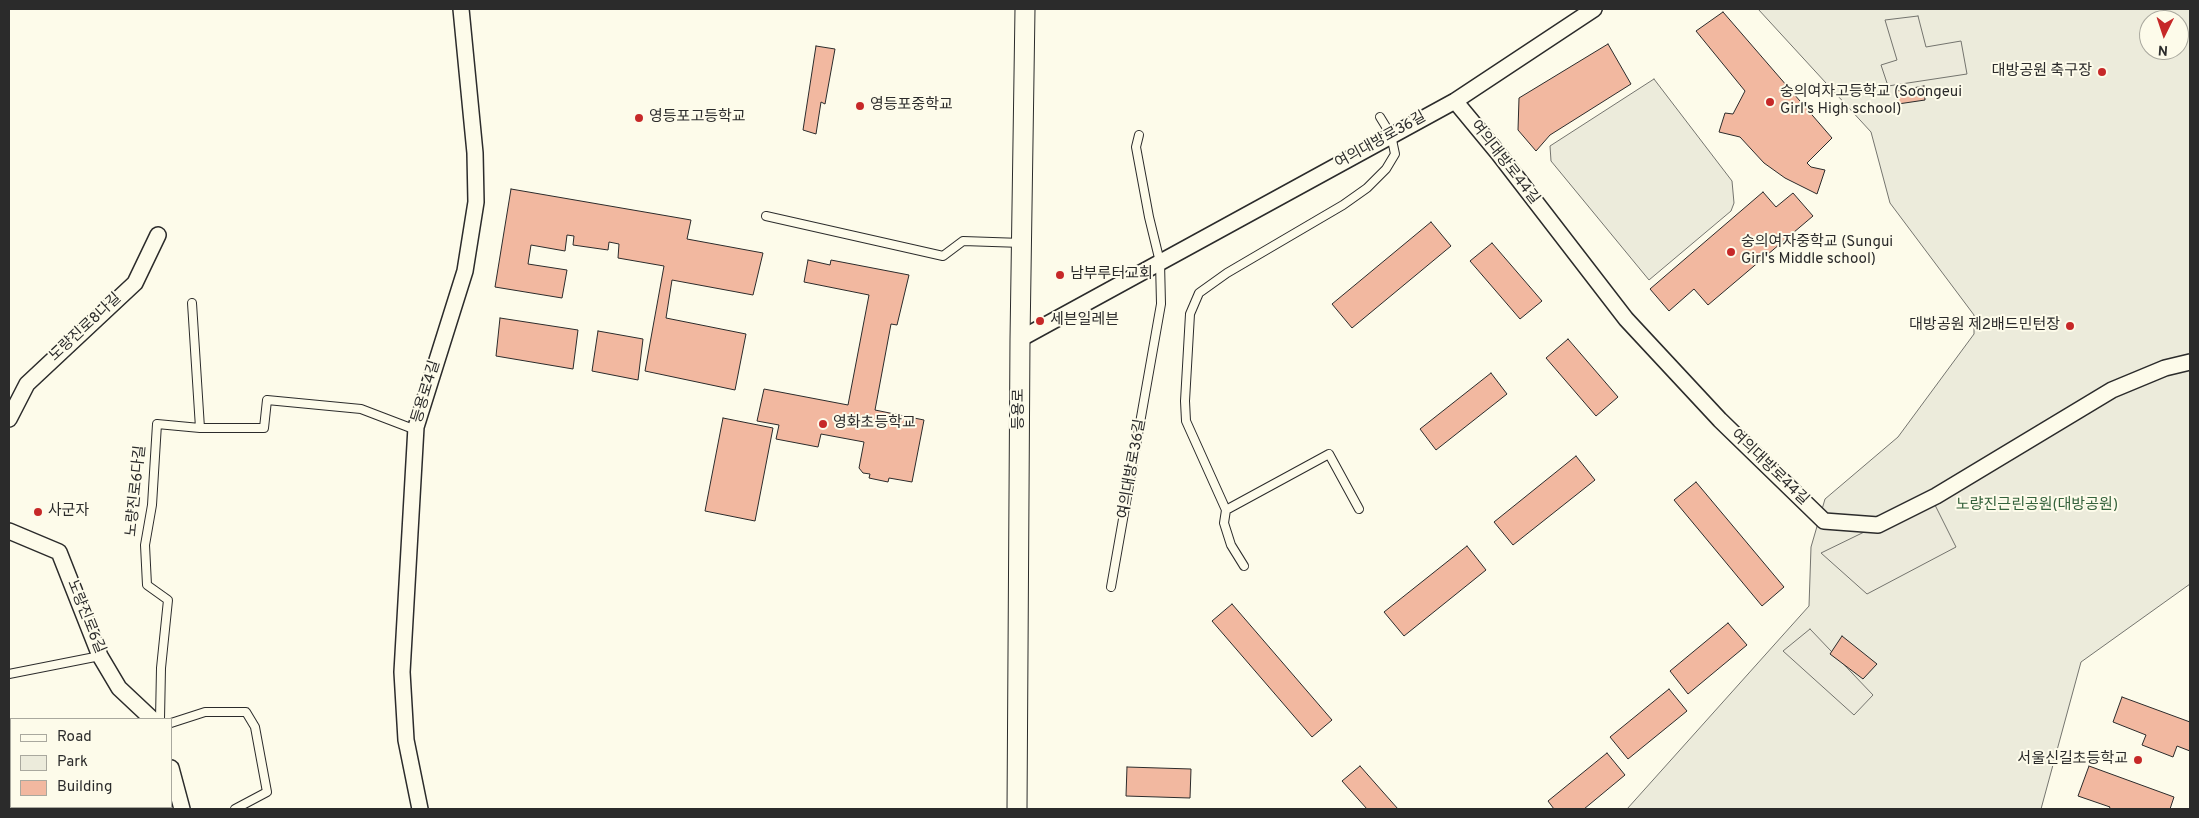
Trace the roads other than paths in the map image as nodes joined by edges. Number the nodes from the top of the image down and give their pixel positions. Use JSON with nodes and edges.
{"nodes":[{"id":1,"x":461,"y":9,"type":"edge"},
{"id":2,"x":1025,"y":9,"type":"edge"},
{"id":3,"x":1594,"y":9,"type":"edge"},
{"id":4,"x":1455,"y":101,"type":"junction"},
{"id":5,"x":1380,"y":117,"type":"dead end"},
{"id":6,"x":1139,"y":135,"type":"dead end"},
{"id":7,"x":1392,"y":136,"type":"junction"},
{"id":8,"x":766,"y":216,"type":"dead end"},
{"id":9,"x":158,"y":235,"type":"dead end"},
{"id":10,"x":1022,"y":243,"type":"junction"},
{"id":11,"x":1160,"y":262,"type":"junction"},
{"id":12,"x":192,"y":303,"type":"dead end"},
{"id":13,"x":1020,"y":339,"type":"junction"},
{"id":14,"x":2190,"y":362,"type":"edge"},
{"id":15,"x":9,"y":418,"type":"edge"},
{"id":16,"x":200,"y":428,"type":"junction"},
{"id":17,"x":416,"y":430,"type":"junction"},
{"id":18,"x":1359,"y":509,"type":"dead end"},
{"id":19,"x":1226,"y":510,"type":"junction"},
{"id":20,"x":9,"y":531,"type":"edge"},
{"id":21,"x":1244,"y":566,"type":"dead end"},
{"id":22,"x":1111,"y":587,"type":"dead end"},
{"id":23,"x":100,"y":656,"type":"junction"},
{"id":24,"x":9,"y":674,"type":"edge"},
{"id":25,"x":151,"y":718,"type":"edge"},
{"id":26,"x":160,"y":718,"type":"edge"},
{"id":27,"x":172,"y":723,"type":"edge"},
{"id":28,"x":172,"y":772,"type":"edge"},
{"id":29,"x":182,"y":809,"type":"edge"},
{"id":30,"x":235,"y":809,"type":"edge"},
{"id":31,"x":420,"y":809,"type":"edge"},
{"id":32,"x":1017,"y":809,"type":"edge"}],
"edges":[{"from":1,"to":17,"type":"street","name":"등용로4길"},
{"from":2,"to":10,"type":"street","name":"등용로"},
{"from":3,"to":4,"type":"street","name":"여의대방로36길"},
{"from":4,"to":7,"type":"street","name":"여의대방로36길"},
{"from":4,"to":14,"type":"street","name":"여의대방로44길"},
{"from":5,"to":7,"type":"lane"},
{"from":6,"to":11,"type":"lane","name":"여의대방로36길"},
{"from":7,"to":11,"type":"street","name":"여의대방로36길"},
{"from":7,"to":19,"type":"lane"},
{"from":8,"to":10,"type":"lane"},
{"from":9,"to":15,"type":"street","name":"노량진로8나길"},
{"from":10,"to":13,"type":"street","name":"등용로"},
{"from":11,"to":13,"type":"street","name":"여의대방로36길"},
{"from":11,"to":22,"type":"lane","name":"여의대방로36길"},
{"from":12,"to":16,"type":"lane"},
{"from":13,"to":32,"type":"street","name":"등용로"},
{"from":16,"to":17,"type":"lane"},
{"from":16,"to":26,"type":"lane","name":"노량진로6다길"},
{"from":17,"to":31,"type":"street","name":"등용로4길"},
{"from":18,"to":19,"type":"lane"},
{"from":19,"to":21,"type":"lane"},
{"from":20,"to":23,"type":"street","name":"노량진로6길"},
{"from":23,"to":24,"type":"lane"},
{"from":23,"to":25,"type":"street","name":"노량진로6길"},
{"from":27,"to":30,"type":"lane"},
{"from":28,"to":29,"type":"street"}]}
